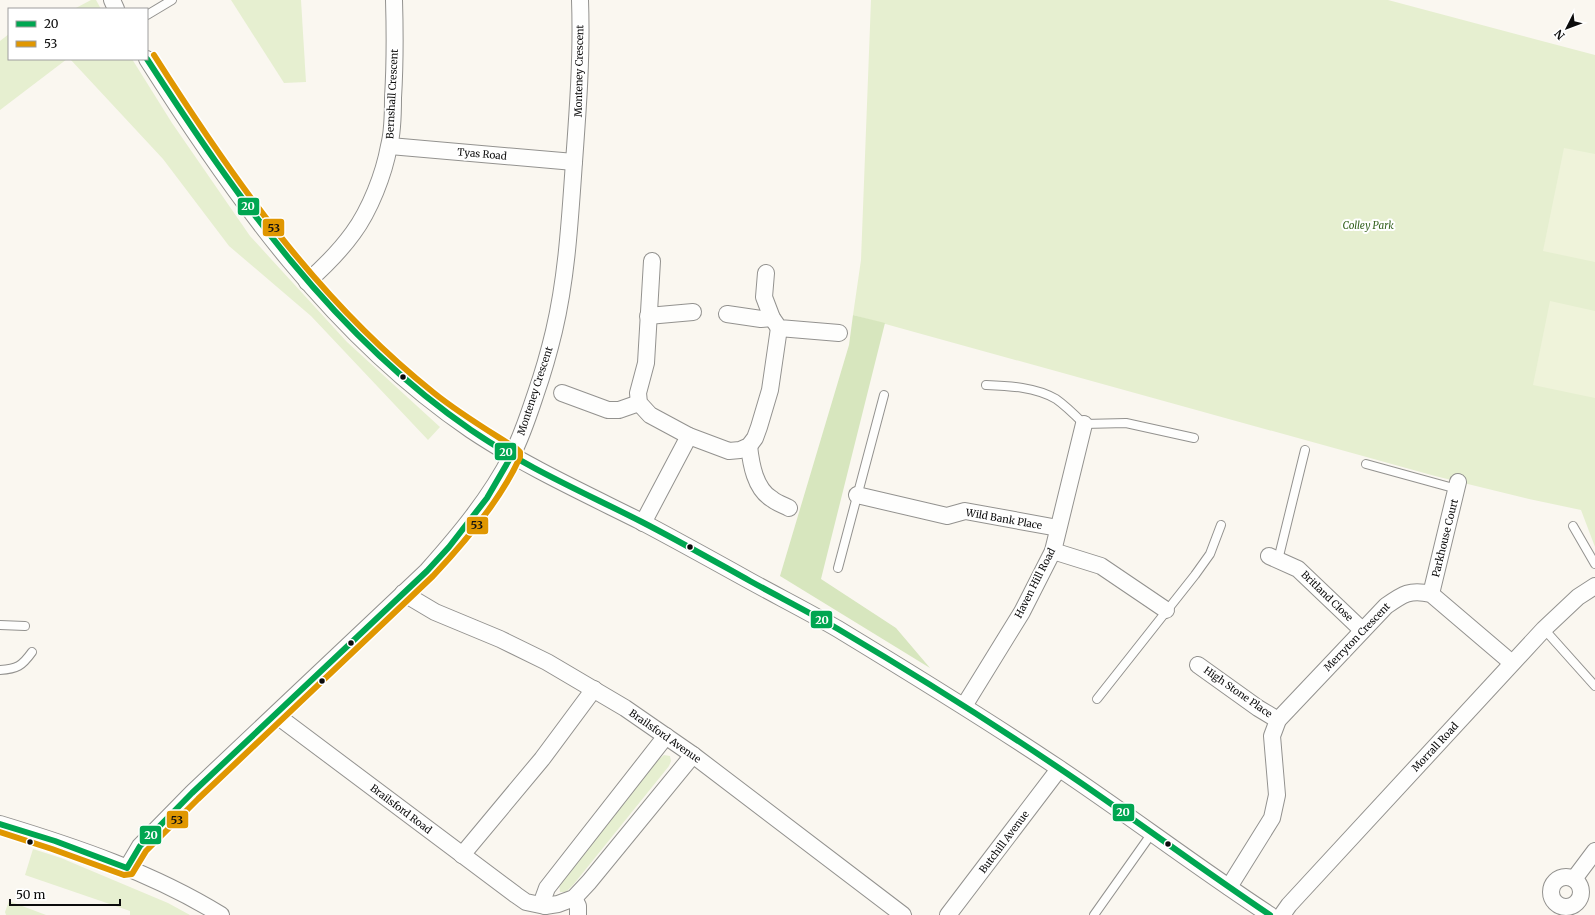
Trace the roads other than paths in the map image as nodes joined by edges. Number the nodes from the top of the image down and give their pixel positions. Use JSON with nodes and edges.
{"nodes":[{"id":1,"x":172,"y":0,"type":"edge"},
{"id":2,"x":394,"y":0,"type":"edge"},
{"id":3,"x":580,"y":0,"type":"edge"},
{"id":4,"x":148,"y":14,"type":"edge"},
{"id":5,"x":148,"y":60,"type":"edge"},
{"id":6,"x":390,"y":146,"type":"junction"},
{"id":7,"x":574,"y":162,"type":"junction"},
{"id":8,"x":652,"y":261,"type":"dead end"},
{"id":9,"x":766,"y":273,"type":"dead end"},
{"id":10,"x":307,"y":282,"type":"junction"},
{"id":11,"x":693,"y":312,"type":"dead end"},
{"id":12,"x":727,"y":314,"type":"dead end"},
{"id":13,"x":648,"y":316,"type":"junction"},
{"id":14,"x":776,"y":323,"type":"junction"},
{"id":15,"x":839,"y":333,"type":"dead end"},
{"id":16,"x":986,"y":385,"type":"dead end"},
{"id":17,"x":562,"y":393,"type":"dead end"},
{"id":18,"x":884,"y":395,"type":"dead end"},
{"id":19,"x":639,"y":403,"type":"junction"},
{"id":20,"x":1084,"y":424,"type":"junction"},
{"id":21,"x":689,"y":436,"type":"junction"},
{"id":22,"x":1194,"y":438,"type":"dead end"},
{"id":23,"x":749,"y":446,"type":"junction"},
{"id":24,"x":1305,"y":450,"type":"dead end"},
{"id":25,"x":512,"y":455,"type":"junction"},
{"id":26,"x":1366,"y":464,"type":"dead end"},
{"id":27,"x":1458,"y":486,"type":"joint"},
{"id":28,"x":857,"y":495,"type":"junction"},
{"id":29,"x":788,"y":508,"type":"dead end"},
{"id":30,"x":643,"y":523,"type":"junction"},
{"id":31,"x":1222,"y":525,"type":"dead end"},
{"id":32,"x":1573,"y":526,"type":"dead end"},
{"id":33,"x":1058,"y":528,"type":"junction"},
{"id":34,"x":1053,"y":551,"type":"junction"},
{"id":35,"x":1273,"y":558,"type":"joint"},
{"id":36,"x":1595,"y":564,"type":"edge"},
{"id":37,"x":838,"y":568,"type":"dead end"},
{"id":38,"x":1595,"y":586,"type":"edge"},
{"id":39,"x":403,"y":594,"type":"junction"},
{"id":40,"x":1431,"y":594,"type":"junction"},
{"id":41,"x":1166,"y":610,"type":"junction"},
{"id":42,"x":0,"y":625,"type":"edge"},
{"id":43,"x":25,"y":626,"type":"dead end"},
{"id":44,"x":1544,"y":629,"type":"junction"},
{"id":45,"x":1362,"y":630,"type":"junction"},
{"id":46,"x":32,"y":652,"type":"dead end"},
{"id":47,"x":1512,"y":663,"type":"junction"},
{"id":48,"x":1198,"y":665,"type":"dead end"},
{"id":49,"x":0,"y":670,"type":"edge"},
{"id":50,"x":1595,"y":686,"type":"edge"},
{"id":51,"x":594,"y":689,"type":"junction"},
{"id":52,"x":1097,"y":699,"type":"dead end"},
{"id":53,"x":964,"y":706,"type":"junction"},
{"id":54,"x":276,"y":715,"type":"junction"},
{"id":55,"x":1278,"y":720,"type":"junction"},
{"id":56,"x":666,"y":736,"type":"junction"},
{"id":57,"x":693,"y":755,"type":"junction"},
{"id":58,"x":1060,"y":769,"type":"junction"},
{"id":59,"x":0,"y":824,"type":"edge"},
{"id":60,"x":1152,"y":833,"type":"junction"},
{"id":61,"x":1595,"y":851,"type":"edge"},
{"id":62,"x":462,"y":855,"type":"junction"},
{"id":63,"x":127,"y":868,"type":"junction"},
{"id":64,"x":1574,"y":879,"type":"dead end"},
{"id":65,"x":1229,"y":888,"type":"junction"},
{"id":66,"x":574,"y":898,"type":"junction"},
{"id":67,"x":544,"y":906,"type":"junction"},
{"id":68,"x":527,"y":909,"type":"edge"},
{"id":69,"x":221,"y":915,"type":"edge"},
{"id":70,"x":578,"y":915,"type":"edge"},
{"id":71,"x":903,"y":915,"type":"edge"},
{"id":72,"x":948,"y":915,"type":"edge"},
{"id":73,"x":1094,"y":915,"type":"edge"},
{"id":74,"x":1270,"y":915,"type":"edge"},
{"id":75,"x":1282,"y":915,"type":"edge"}],
"edges":[{"from":1,"to":4,"type":"lane"},
{"from":2,"to":6,"type":"street","name":"Bernshall Crescent"},
{"from":3,"to":7,"type":"street","name":"Monteney Crescent"},
{"from":5,"to":10,"type":"street"},
{"from":6,"to":7,"type":"street","name":"Tyas Road"},
{"from":6,"to":10,"type":"street","name":"Bernshall Crescent"},
{"from":7,"to":25,"type":"street","name":"Monteney Crescent"},
{"from":8,"to":13,"type":"street"},
{"from":9,"to":14,"type":"street"},
{"from":10,"to":25,"type":"street"},
{"from":11,"to":13,"type":"street"},
{"from":12,"to":14,"type":"street"},
{"from":13,"to":19,"type":"street"},
{"from":14,"to":15,"type":"street"},
{"from":14,"to":23,"type":"street"},
{"from":16,"to":20,"type":"lane"},
{"from":17,"to":19,"type":"street"},
{"from":18,"to":28,"type":"lane"},
{"from":19,"to":21,"type":"street"},
{"from":20,"to":22,"type":"lane"},
{"from":20,"to":33,"type":"street","name":"Haven Hill Road"},
{"from":21,"to":23,"type":"street"},
{"from":21,"to":30,"type":"street"},
{"from":23,"to":29,"type":"street"},
{"from":24,"to":35,"type":"lane"},
{"from":25,"to":30,"type":"street"},
{"from":25,"to":39,"type":"street","name":"Monteney Crescent"},
{"from":26,"to":27,"type":"lane"},
{"from":27,"to":40,"type":"street","name":"Parkhouse Court"},
{"from":28,"to":33,"type":"street","name":"Wild Bank Place"},
{"from":28,"to":37,"type":"lane"},
{"from":30,"to":53,"type":"street"},
{"from":31,"to":41,"type":"lane"},
{"from":32,"to":36,"type":"lane"},
{"from":33,"to":34,"type":"street","name":"Haven Hill Road"},
{"from":34,"to":41,"type":"street"},
{"from":34,"to":53,"type":"street","name":"Haven Hill Road"},
{"from":35,"to":45,"type":"street","name":"Britland Close"},
{"from":38,"to":44,"type":"street","name":"Morrall Road"},
{"from":39,"to":51,"type":"street","name":"Brailsford Avenue"},
{"from":39,"to":54,"type":"street","name":"Monteney Crescent"},
{"from":40,"to":45,"type":"street","name":"Merryton Crescent"},
{"from":40,"to":47,"type":"street"},
{"from":41,"to":52,"type":"lane"},
{"from":42,"to":43,"type":"lane"},
{"from":44,"to":47,"type":"street","name":"Morrall Road"},
{"from":44,"to":50,"type":"lane"},
{"from":45,"to":55,"type":"street","name":"Merryton Crescent"},
{"from":46,"to":49,"type":"lane"},
{"from":47,"to":75,"type":"street","name":"Morrall Road"},
{"from":48,"to":55,"type":"street","name":"High Stone Place"},
{"from":51,"to":56,"type":"street","name":"Brailsford Avenue"},
{"from":51,"to":62,"type":"street"},
{"from":53,"to":58,"type":"street"},
{"from":54,"to":62,"type":"street","name":"Brailsford Road"},
{"from":54,"to":63,"type":"street","name":"Monteney Crescent"},
{"from":55,"to":65,"type":"street","name":"Merryton Crescent"},
{"from":56,"to":57,"type":"street","name":"Brailsford Avenue"},
{"from":56,"to":67,"type":"street"},
{"from":57,"to":66,"type":"street","name":"Brailsford Road"},
{"from":57,"to":71,"type":"street","name":"Brailsford Avenue"},
{"from":58,"to":60,"type":"street"},
{"from":58,"to":72,"type":"street","name":"Butchill Avenue"},
{"from":59,"to":63,"type":"street"},
{"from":60,"to":65,"type":"street"},
{"from":60,"to":73,"type":"lane"},
{"from":61,"to":64,"type":"street"},
{"from":62,"to":68,"type":"street","name":"Brailsford Road"},
{"from":63,"to":69,"type":"street"},
{"from":65,"to":74,"type":"street"},
{"from":66,"to":67,"type":"street","name":"Brailsford Road"},
{"from":66,"to":70,"type":"street"},
{"from":67,"to":68,"type":"street","name":"Brailsford Road"}]}
